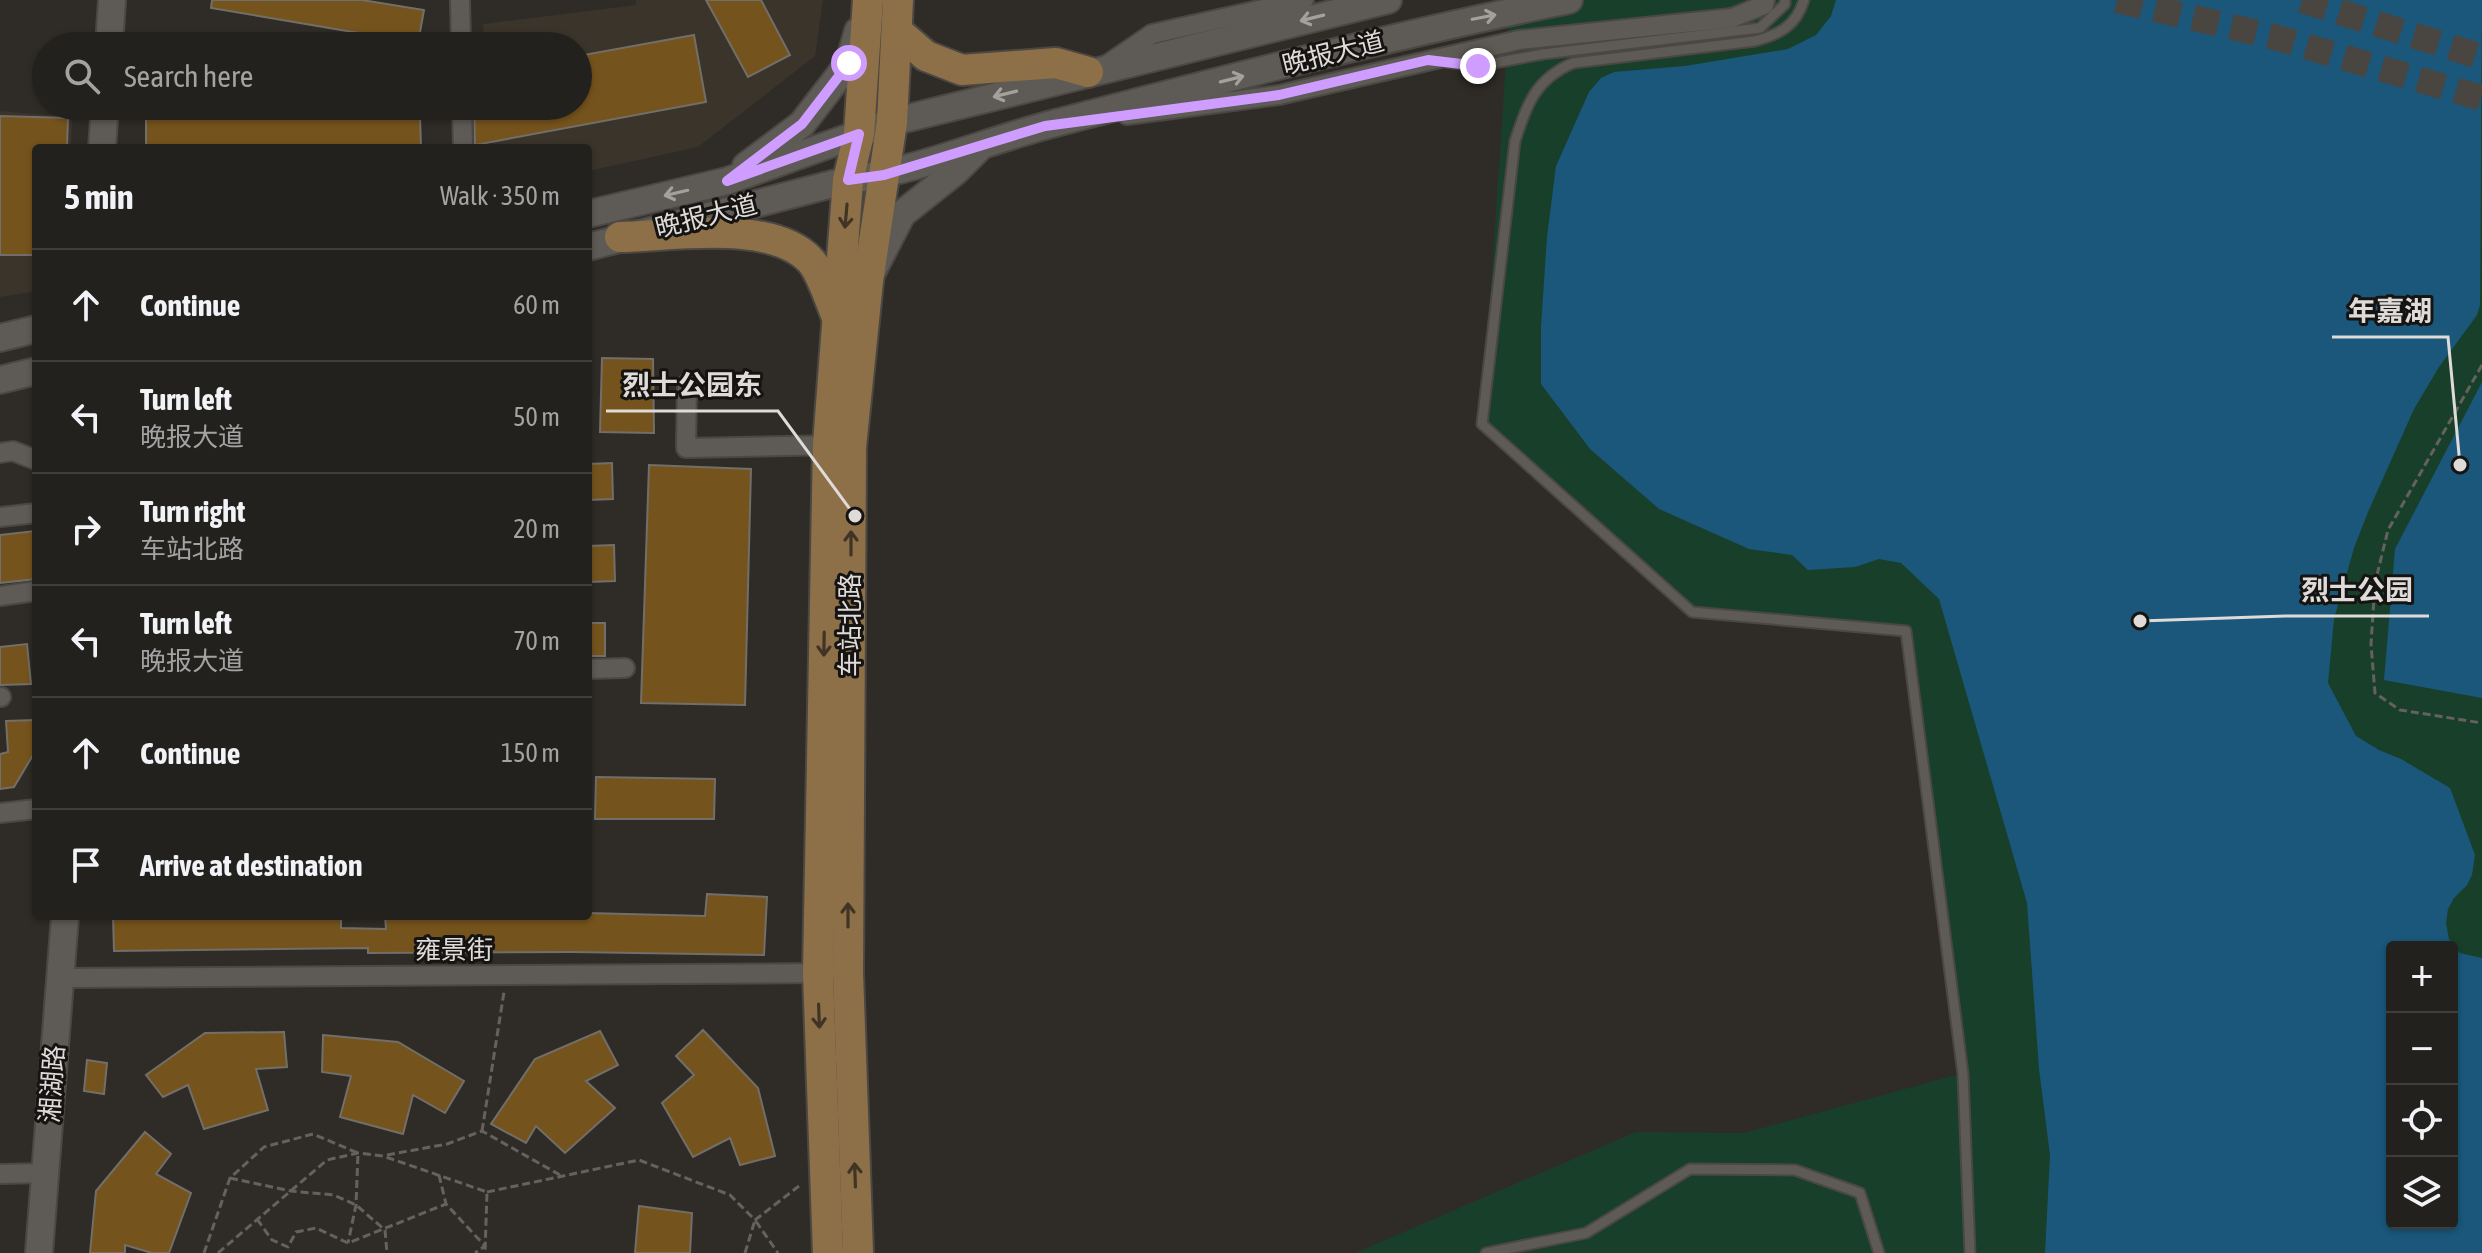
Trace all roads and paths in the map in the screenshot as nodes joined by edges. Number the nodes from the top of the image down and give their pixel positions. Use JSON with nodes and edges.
{"nodes":[{"id":1,"x":112,"y":0,"type":"edge"},
{"id":2,"x":460,"y":0,"type":"edge"},
{"id":3,"x":867,"y":0,"type":"edge"},
{"id":4,"x":898,"y":0,"type":"edge"},
{"id":5,"x":1304,"y":0,"type":"edge"},
{"id":6,"x":1388,"y":0,"type":"edge"},
{"id":7,"x":1569,"y":0,"type":"edge"},
{"id":8,"x":1765,"y":0,"type":"edge"},
{"id":9,"x":1785,"y":0,"type":"edge"},
{"id":10,"x":1804,"y":0,"type":"edge"},
{"id":11,"x":897,"y":31,"type":"junction"},
{"id":12,"x":110,"y":32,"type":"edge"},
{"id":13,"x":461,"y":32,"type":"edge"},
{"id":14,"x":1428,"y":60,"type":"junction"},
{"id":15,"x":1093,"y":71,"type":"junction"},
{"id":16,"x":104,"y":120,"type":"edge"},
{"id":17,"x":462,"y":120,"type":"edge"},
{"id":18,"x":892,"y":122,"type":"junction"},
{"id":19,"x":1045,"y":126,"type":"junction"},
{"id":20,"x":859,"y":134,"type":"junction"},
{"id":21,"x":102,"y":144,"type":"edge"},
{"id":22,"x":463,"y":144,"type":"edge"},
{"id":23,"x":983,"y":144,"type":"junction"},
{"id":24,"x":884,"y":175,"type":"junction"},
{"id":25,"x":848,"y":180,"type":"junction"},
{"id":26,"x":727,"y":181,"type":"junction"},
{"id":27,"x":592,"y":213,"type":"edge"},
{"id":28,"x":620,"y":237,"type":"junction"},
{"id":29,"x":592,"y":246,"type":"edge"},
{"id":30,"x":868,"y":281,"type":"junction"},
{"id":31,"x":837,"y":317,"type":"junction"},
{"id":32,"x":32,"y":330,"type":"edge"},
{"id":33,"x":0,"y":338,"type":"edge"},
{"id":34,"x":2482,"y":365,"type":"edge"},
{"id":35,"x":32,"y":372,"type":"edge"},
{"id":36,"x":0,"y":380,"type":"edge"},
{"id":37,"x":687,"y":384,"type":"dead end"},
{"id":38,"x":840,"y":446,"type":"junction"},
{"id":39,"x":0,"y":453,"type":"edge"},
{"id":40,"x":32,"y":458,"type":"edge"},
{"id":41,"x":32,"y":513,"type":"edge"},
{"id":42,"x":0,"y":517,"type":"edge"},
{"id":43,"x":32,"y":592,"type":"edge"},
{"id":44,"x":0,"y":596,"type":"edge"},
{"id":45,"x":625,"y":668,"type":"dead end"},
{"id":46,"x":592,"y":669,"type":"edge"},
{"id":47,"x":2482,"y":723,"type":"edge"},
{"id":48,"x":32,"y":809,"type":"edge"},
{"id":49,"x":0,"y":813,"type":"edge"},
{"id":50,"x":65,"y":920,"type":"edge"},
{"id":51,"x":818,"y":973,"type":"junction"},
{"id":52,"x":848,"y":973,"type":"junction"},
{"id":53,"x":507,"y":976,"type":"junction"},
{"id":54,"x":60,"y":978,"type":"junction"},
{"id":55,"x":482,"y":1131,"type":"junction"},
{"id":56,"x":358,"y":1153,"type":"junction"},
{"id":57,"x":383,"y":1156,"type":"junction"},
{"id":58,"x":825,"y":1168,"type":"junction"},
{"id":59,"x":45,"y":1173,"type":"junction"},
{"id":60,"x":0,"y":1174,"type":"edge"},
{"id":61,"x":439,"y":1175,"type":"junction"},
{"id":62,"x":561,"y":1176,"type":"junction"},
{"id":63,"x":230,"y":1178,"type":"junction"},
{"id":64,"x":291,"y":1191,"type":"junction"},
{"id":65,"x":487,"y":1192,"type":"junction"},
{"id":66,"x":446,"y":1204,"type":"junction"},
{"id":67,"x":356,"y":1205,"type":"junction"},
{"id":68,"x":257,"y":1219,"type":"junction"},
{"id":69,"x":755,"y":1220,"type":"junction"},
{"id":70,"x":385,"y":1230,"type":"junction"},
{"id":71,"x":348,"y":1243,"type":"junction"},
{"id":72,"x":485,"y":1246,"type":"junction"},
{"id":73,"x":287,"y":1250,"type":"edge"},
{"id":74,"x":39,"y":1253,"type":"edge"},
{"id":75,"x":204,"y":1253,"type":"edge"},
{"id":76,"x":218,"y":1253,"type":"edge"},
{"id":77,"x":387,"y":1253,"type":"edge"},
{"id":78,"x":475,"y":1253,"type":"edge"},
{"id":79,"x":485,"y":1253,"type":"edge"},
{"id":80,"x":745,"y":1253,"type":"edge"},
{"id":81,"x":778,"y":1253,"type":"edge"},
{"id":82,"x":828,"y":1253,"type":"edge"},
{"id":83,"x":858,"y":1253,"type":"edge"},
{"id":84,"x":1486,"y":1253,"type":"edge"},
{"id":85,"x":1879,"y":1253,"type":"edge"},
{"id":86,"x":1970,"y":1253,"type":"edge"}],
"edges":[{"from":1,"to":12,"type":"main road"},
{"from":2,"to":13,"type":"street"},
{"from":3,"to":20,"type":"main road","name":"车站北路"},
{"from":3,"to":26,"type":"main road"},
{"from":4,"to":11,"type":"main road","name":"车站北路"},
{"from":5,"to":15,"type":"street"},
{"from":6,"to":15,"type":"main road","name":"晚报大道","one_way":true},
{"from":19,"to":7,"type":"main road","name":"晚报大道","one_way":true},
{"from":8,"to":14,"type":"street"},
{"from":9,"to":14,"type":"lane"},
{"from":10,"to":86,"type":"lane"},
{"from":11,"to":15,"type":"main road"},
{"from":11,"to":18,"type":"main road","name":"车站北路"},
{"from":14,"to":19,"type":"street"},
{"from":15,"to":18,"type":"main road","name":"晚报大道","one_way":true},
{"from":16,"to":21,"type":"main road"},
{"from":17,"to":22,"type":"street"},
{"from":18,"to":20,"type":"main road","name":"晚报大道"},
{"from":18,"to":24,"type":"main road","name":"车站北路"},
{"from":19,"to":23,"type":"main road","name":"晚报大道"},
{"from":20,"to":25,"type":"main road","name":"车站北路"},
{"from":20,"to":26,"type":"main road","name":"晚报大道"},
{"from":23,"to":24,"type":"main road","name":"晚报大道"},
{"from":23,"to":30,"type":"main road"},
{"from":24,"to":25,"type":"main road","name":"晚报大道"},
{"from":24,"to":30,"type":"main road","name":"车站北路"},
{"from":25,"to":28,"type":"main road","name":"晚报大道"},
{"from":25,"to":31,"type":"main road","name":"车站北路","one_way":true},
{"from":26,"to":27,"type":"main road","name":"晚报大道","one_way":true},
{"from":28,"to":29,"type":"main road","name":"晚报大道"},
{"from":28,"to":31,"type":"main road"},
{"from":30,"to":38,"type":"main road","name":"车站北路"},
{"from":31,"to":38,"type":"main road","name":"车站北路"},
{"from":32,"to":33,"type":"main road"},
{"from":34,"to":47,"type":"path"},
{"from":35,"to":36,"type":"main road"},
{"from":37,"to":38,"type":"street"},
{"from":38,"to":51,"type":"main road","name":"车站北路","one_way":true},
{"from":52,"to":38,"type":"main road","name":"车站北路","one_way":true},
{"from":39,"to":40,"type":"street"},
{"from":41,"to":42,"type":"street"},
{"from":43,"to":44,"type":"street"},
{"from":45,"to":46,"type":"street"},
{"from":48,"to":49,"type":"street"},
{"from":50,"to":54,"type":"main road","name":"湘湖路"},
{"from":51,"to":52,"type":"street","name":"雍景街"},
{"from":51,"to":53,"type":"street","name":"雍景街"},
{"from":51,"to":58,"type":"main road","name":"车站北路","one_way":true},
{"from":83,"to":52,"type":"main road","name":"车站北路","one_way":true},
{"from":53,"to":54,"type":"street","name":"雍景街"},
{"from":53,"to":55,"type":"path"},
{"from":54,"to":59,"type":"main road","name":"湘湖路"},
{"from":55,"to":57,"type":"path"},
{"from":55,"to":62,"type":"path"},
{"from":56,"to":57,"type":"path"},
{"from":56,"to":63,"type":"path"},
{"from":56,"to":64,"type":"path"},
{"from":56,"to":67,"type":"path"},
{"from":57,"to":61,"type":"path"},
{"from":58,"to":69,"type":"path"},
{"from":58,"to":82,"type":"main road","name":"车站北路"},
{"from":59,"to":60,"type":"street"},
{"from":59,"to":74,"type":"main road","name":"湘湖路"},
{"from":61,"to":65,"type":"path"},
{"from":61,"to":66,"type":"path"},
{"from":62,"to":65,"type":"path"},
{"from":62,"to":69,"type":"path"},
{"from":63,"to":64,"type":"path"},
{"from":63,"to":75,"type":"path"},
{"from":64,"to":67,"type":"path"},
{"from":64,"to":68,"type":"path"},
{"from":65,"to":72,"type":"path"},
{"from":66,"to":70,"type":"path"},
{"from":66,"to":72,"type":"path"},
{"from":67,"to":70,"type":"path"},
{"from":67,"to":71,"type":"path"},
{"from":68,"to":73,"type":"path"},
{"from":68,"to":76,"type":"path"},
{"from":69,"to":80,"type":"path"},
{"from":69,"to":81,"type":"path"},
{"from":70,"to":71,"type":"path"},
{"from":70,"to":77,"type":"path"},
{"from":71,"to":73,"type":"path"},
{"from":72,"to":78,"type":"path"},
{"from":72,"to":79,"type":"path"},
{"from":84,"to":85,"type":"lane"}]}
